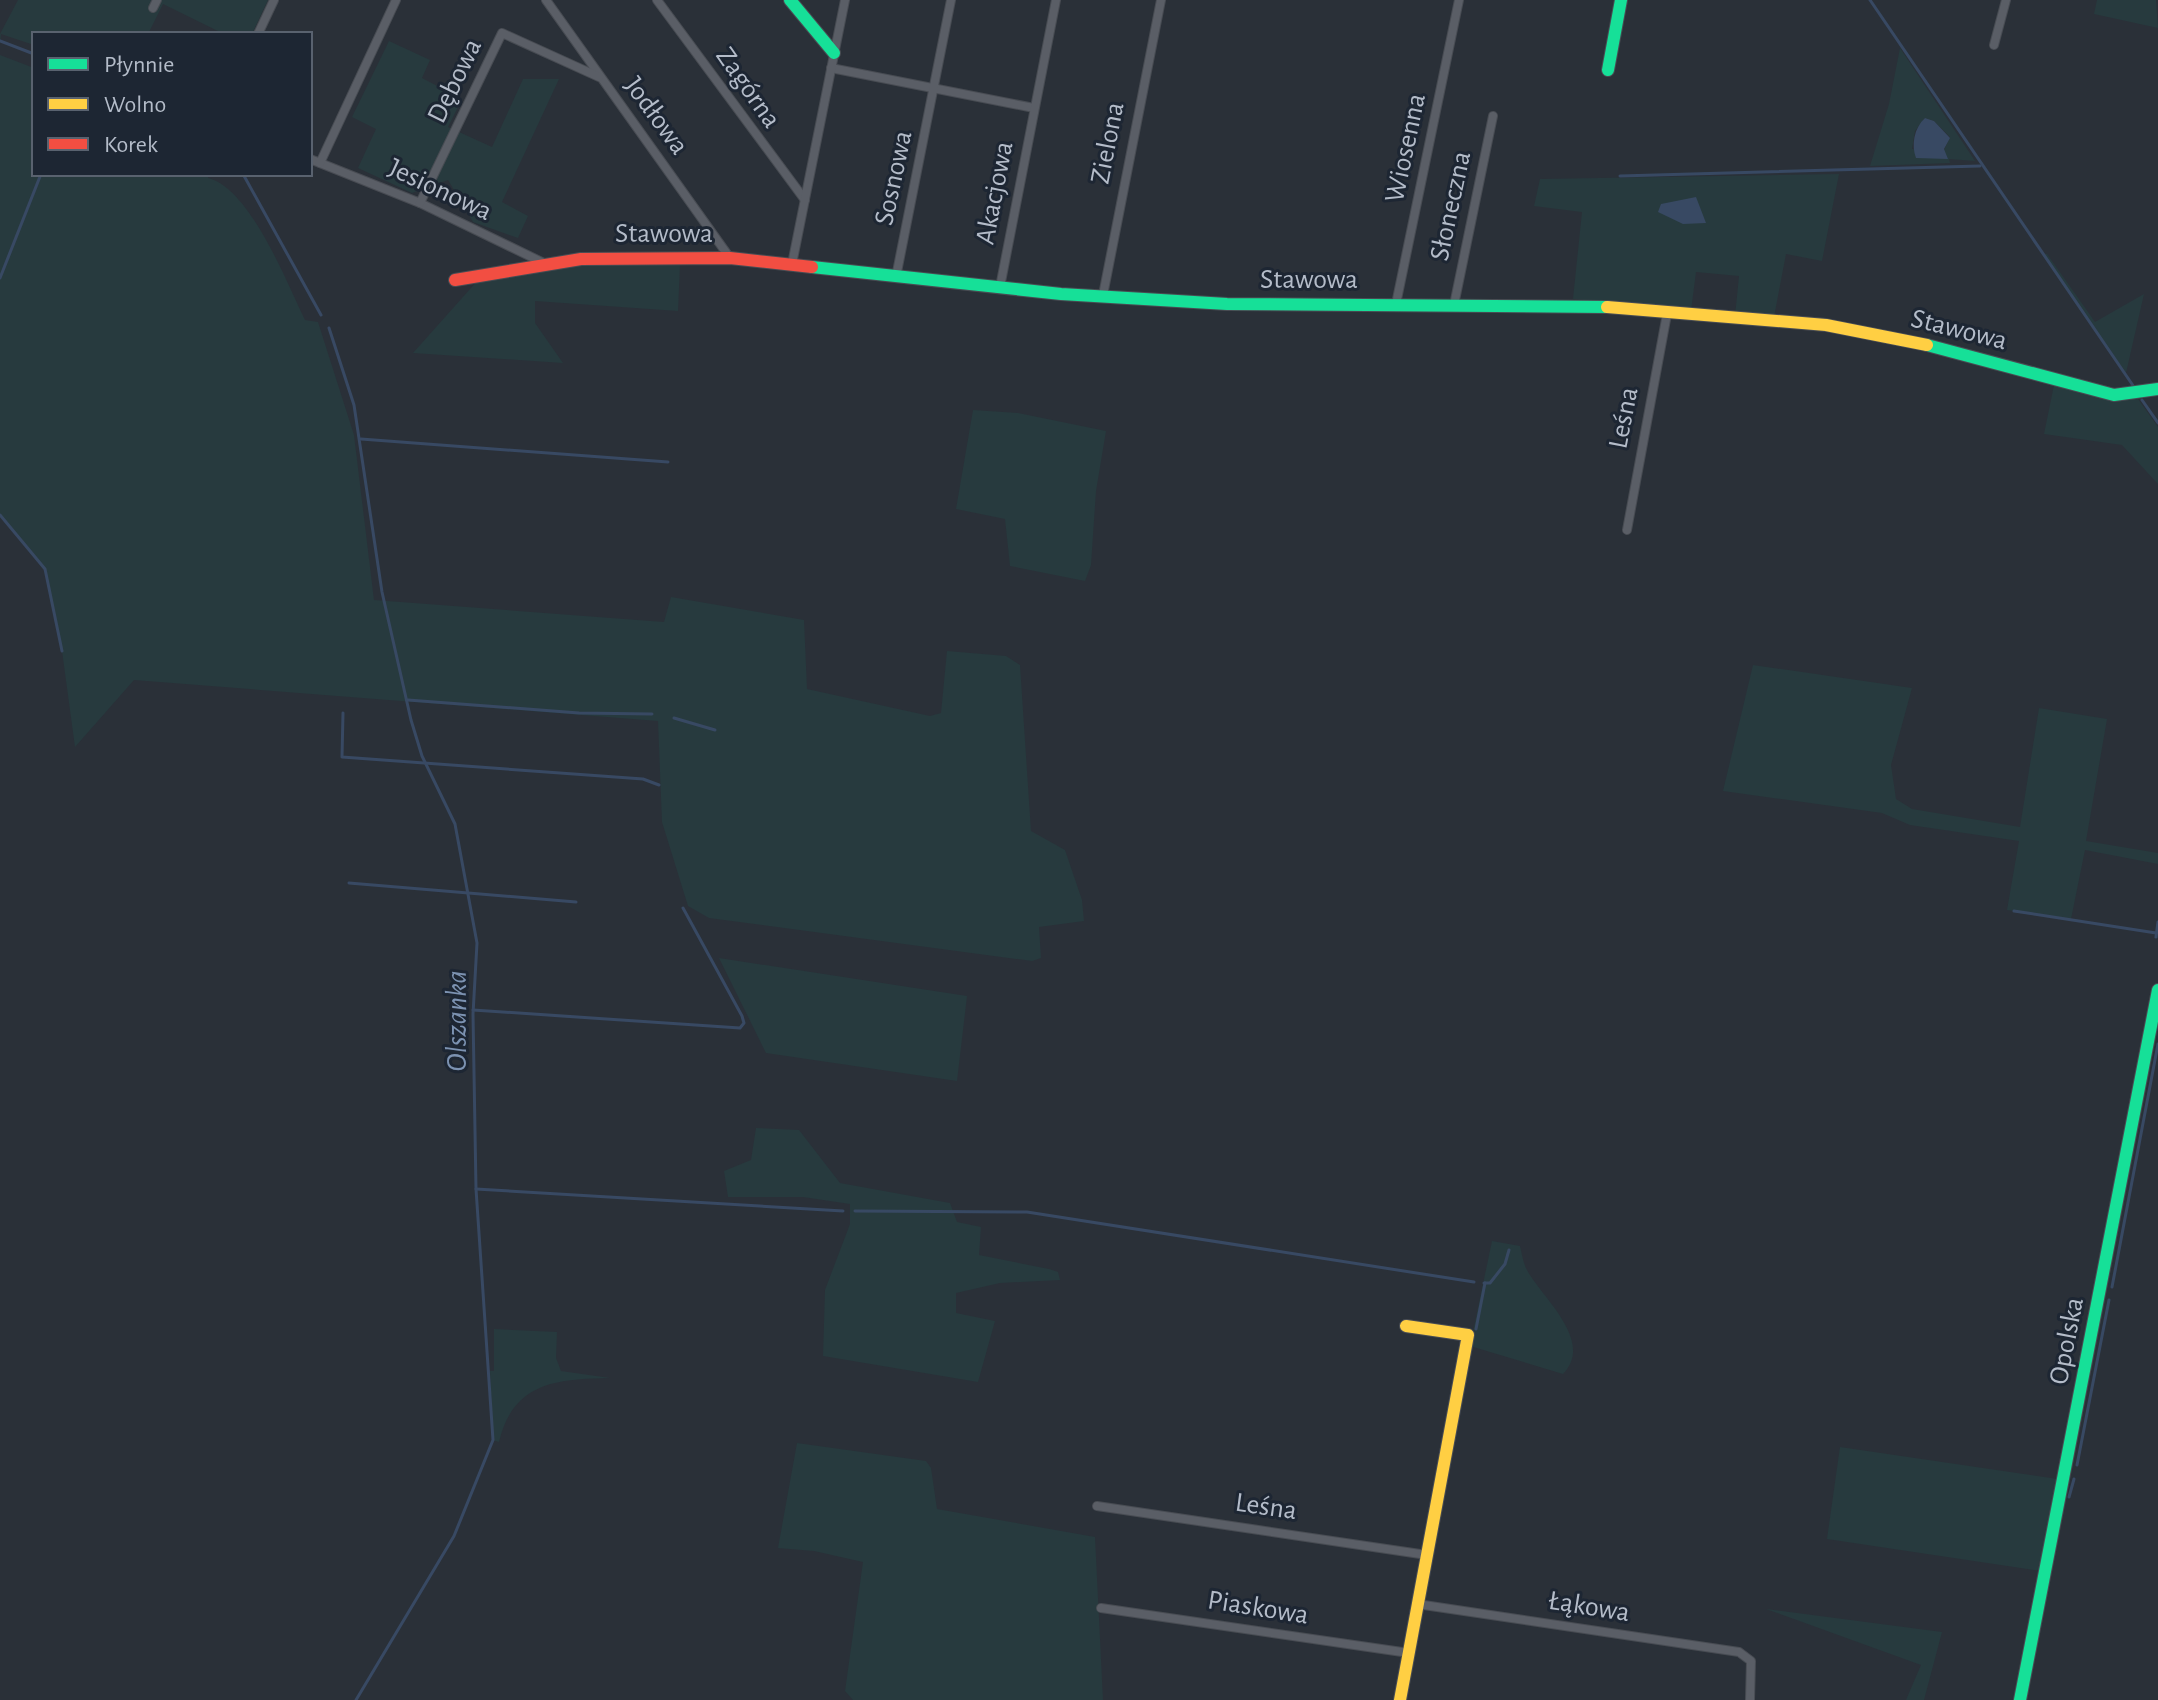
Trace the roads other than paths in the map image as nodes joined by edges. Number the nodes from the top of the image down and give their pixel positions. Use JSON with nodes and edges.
{"nodes":[{"id":1,"x":274,"y":0,"type":"edge"},
{"id":2,"x":396,"y":0,"type":"edge"},
{"id":3,"x":546,"y":0,"type":"edge"},
{"id":4,"x":657,"y":0,"type":"edge"},
{"id":5,"x":790,"y":0,"type":"edge"},
{"id":6,"x":845,"y":0,"type":"edge"},
{"id":7,"x":951,"y":0,"type":"edge"},
{"id":8,"x":1056,"y":0,"type":"edge"},
{"id":9,"x":1161,"y":0,"type":"edge"},
{"id":10,"x":1459,"y":0,"type":"edge"},
{"id":11,"x":1621,"y":0,"type":"edge"},
{"id":12,"x":2006,"y":0,"type":"edge"},
{"id":13,"x":259,"y":32,"type":"edge"},
{"id":14,"x":1994,"y":45,"type":"dead end"},
{"id":15,"x":834,"y":53,"type":"junction"},
{"id":16,"x":831,"y":68,"type":"junction"},
{"id":17,"x":1608,"y":70,"type":"dead end"},
{"id":18,"x":602,"y":78,"type":"junction"},
{"id":19,"x":934,"y":88,"type":"junction"},
{"id":20,"x":1034,"y":108,"type":"junction"},
{"id":21,"x":1493,"y":116,"type":"dead end"},
{"id":22,"x":315,"y":161,"type":"edge"},
{"id":23,"x":805,"y":200,"type":"junction"},
{"id":24,"x":420,"y":203,"type":"junction"},
{"id":25,"x":730,"y":258,"type":"junction"},
{"id":26,"x":792,"y":264,"type":"junction"},
{"id":27,"x":549,"y":265,"type":"junction"},
{"id":28,"x":896,"y":277,"type":"junction"},
{"id":29,"x":455,"y":280,"type":"dead end"},
{"id":30,"x":1000,"y":287,"type":"junction"},
{"id":31,"x":1103,"y":295,"type":"junction"},
{"id":32,"x":1396,"y":304,"type":"junction"},
{"id":33,"x":1454,"y":305,"type":"junction"},
{"id":34,"x":1667,"y":314,"type":"junction"},
{"id":35,"x":2158,"y":389,"type":"edge"},
{"id":36,"x":1627,"y":530,"type":"dead end"},
{"id":37,"x":2158,"y":990,"type":"edge"},
{"id":38,"x":1406,"y":1326,"type":"dead end"},
{"id":39,"x":1097,"y":1506,"type":"dead end"},
{"id":40,"x":1427,"y":1555,"type":"junction"},
{"id":41,"x":1417,"y":1604,"type":"junction"},
{"id":42,"x":1101,"y":1608,"type":"dead end"},
{"id":43,"x":1409,"y":1653,"type":"junction"},
{"id":44,"x":1400,"y":1700,"type":"edge"},
{"id":45,"x":1750,"y":1700,"type":"edge"},
{"id":46,"x":2020,"y":1700,"type":"edge"}],
"edges":[{"from":1,"to":13,"type":"street"},
{"from":2,"to":22,"type":"street"},
{"from":3,"to":18,"type":"street","name":"Jodłowa"},
{"from":4,"to":23,"type":"street","name":"Zagórna"},
{"from":5,"to":15,"type":"street"},
{"from":6,"to":15,"type":"street"},
{"from":7,"to":19,"type":"street","name":"Sosnowa"},
{"from":8,"to":20,"type":"street","name":"Akacjowa"},
{"from":9,"to":31,"type":"street","name":"Zielona"},
{"from":10,"to":32,"type":"street","name":"Wiosenna"},
{"from":11,"to":17,"type":"street"},
{"from":12,"to":14,"type":"street"},
{"from":15,"to":16,"type":"street"},
{"from":16,"to":19,"type":"street"},
{"from":16,"to":23,"type":"street"},
{"from":18,"to":24,"type":"street","name":"Dębowa"},
{"from":18,"to":25,"type":"street","name":"Jodłowa"},
{"from":19,"to":20,"type":"street","name":"Akacjowa"},
{"from":19,"to":28,"type":"street","name":"Sosnowa"},
{"from":20,"to":30,"type":"street","name":"Akacjowa"},
{"from":21,"to":33,"type":"street","name":"Słoneczna"},
{"from":22,"to":24,"type":"street","name":"Jesionowa"},
{"from":23,"to":26,"type":"street"},
{"from":24,"to":27,"type":"street","name":"Jesionowa"},
{"from":25,"to":26,"type":"street","name":"Stawowa"},
{"from":25,"to":27,"type":"street","name":"Stawowa"},
{"from":26,"to":28,"type":"street","name":"Stawowa"},
{"from":27,"to":29,"type":"street","name":"Stawowa"},
{"from":28,"to":30,"type":"street","name":"Stawowa"},
{"from":30,"to":31,"type":"street","name":"Stawowa"},
{"from":31,"to":32,"type":"street","name":"Stawowa"},
{"from":32,"to":33,"type":"street","name":"Stawowa"},
{"from":33,"to":34,"type":"street","name":"Stawowa"},
{"from":34,"to":35,"type":"street","name":"Stawowa"},
{"from":34,"to":36,"type":"street","name":"Leśna"},
{"from":37,"to":46,"type":"street","name":"Opolska"},
{"from":38,"to":40,"type":"street"},
{"from":39,"to":40,"type":"street","name":"Leśna"},
{"from":40,"to":41,"type":"street"},
{"from":41,"to":43,"type":"street"},
{"from":41,"to":45,"type":"street","name":"Łąkowa"},
{"from":42,"to":43,"type":"street","name":"Piaskowa"},
{"from":43,"to":44,"type":"street"}]}
